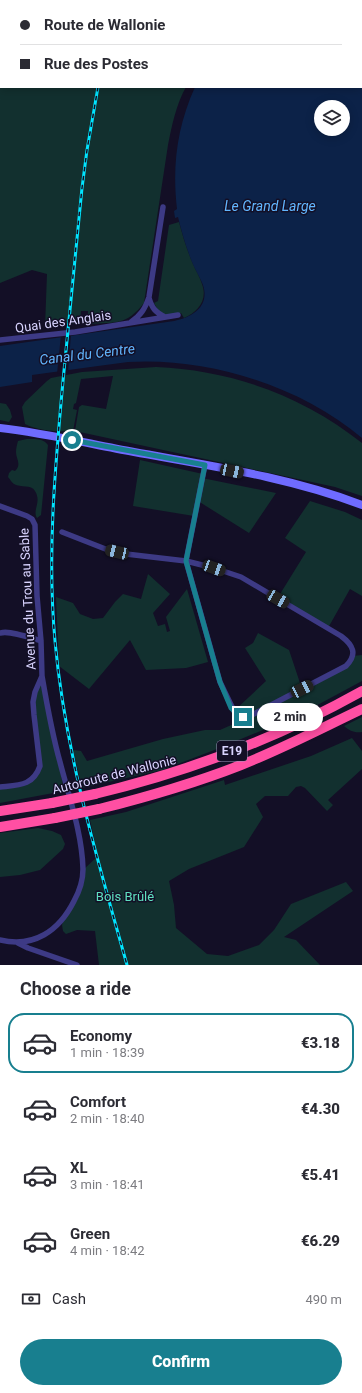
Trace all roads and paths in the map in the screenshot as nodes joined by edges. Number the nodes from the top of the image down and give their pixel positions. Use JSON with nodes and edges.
{"nodes":[{"id":1,"x":163,"y":207,"type":"dead end"},
{"id":2,"x":149,"y":297,"type":"junction"},
{"id":3,"x":178,"y":315,"type":"dead end"},
{"id":4,"x":165,"y":317,"type":"junction"},
{"id":5,"x":129,"y":323,"type":"junction"},
{"id":6,"x":0,"y":340,"type":"edge"},
{"id":7,"x":0,"y":428,"type":"edge"},
{"id":8,"x":205,"y":465,"type":"junction"},
{"id":9,"x":362,"y":505,"type":"edge"},
{"id":10,"x":0,"y":506,"type":"edge"},
{"id":11,"x":62,"y":532,"type":"dead end"},
{"id":12,"x":186,"y":561,"type":"junction"},
{"id":13,"x":0,"y":633,"type":"edge"},
{"id":14,"x":41,"y":641,"type":"junction"},
{"id":15,"x":42,"y":676,"type":"junction"},
{"id":16,"x":362,"y":691,"type":"edge"},
{"id":17,"x":362,"y":709,"type":"edge"},
{"id":18,"x":0,"y":787,"type":"edge"},
{"id":19,"x":0,"y":811,"type":"edge"},
{"id":20,"x":0,"y":827,"type":"edge"},
{"id":21,"x":0,"y":940,"type":"edge"},
{"id":22,"x":18,"y":943,"type":"junction"},
{"id":23,"x":77,"y":965,"type":"edge"}],
"edges":[{"from":1,"to":2,"type":"street"},
{"from":2,"to":4,"type":"street"},
{"from":2,"to":5,"type":"street"},
{"from":3,"to":4,"type":"street","name":"Quai des Anglais"},
{"from":4,"to":5,"type":"street","name":"Quai des Anglais"},
{"from":5,"to":6,"type":"street","name":"Quai des Anglais"},
{"from":7,"to":8,"type":"main road"},
{"from":8,"to":9,"type":"main road"},
{"from":8,"to":12,"type":"street"},
{"from":10,"to":14,"type":"street","name":"Avenue du Trou au Sable"},
{"from":11,"to":12,"type":"street"},
{"from":12,"to":12,"type":"street"},
{"from":13,"to":14,"type":"street"},
{"from":14,"to":15,"type":"street","name":"Avenue du Trou au Sable"},
{"from":15,"to":18,"type":"street","name":"Avenue du Trou au Sable"},
{"from":15,"to":22,"type":"street"},
{"from":16,"to":19,"type":"highway","name":"Autoroute de Wallonie","number":"E19","bridge":true},
{"from":17,"to":20,"type":"highway","number":"E19","bridge":true},
{"from":21,"to":22,"type":"street"},
{"from":22,"to":23,"type":"street"}]}
